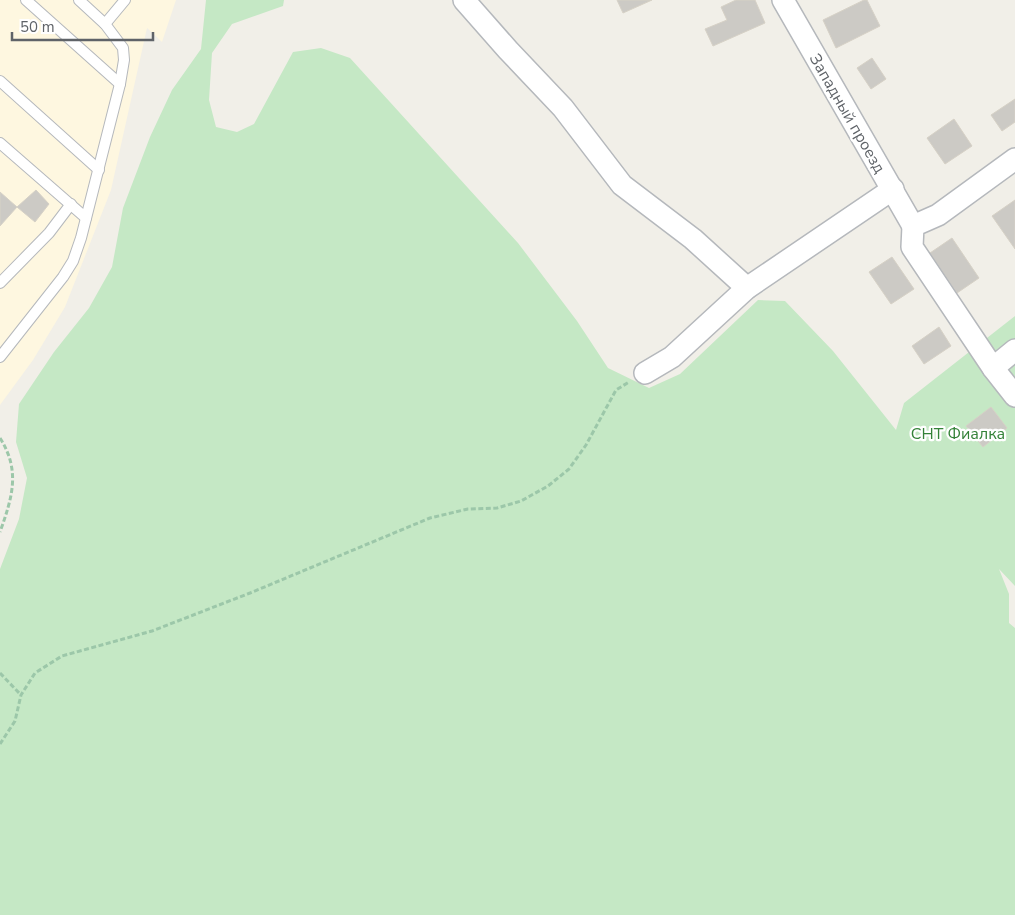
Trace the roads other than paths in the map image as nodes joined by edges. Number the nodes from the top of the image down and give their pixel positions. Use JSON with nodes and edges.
{"nodes":[{"id":1,"x":26,"y":0,"type":"edge"},
{"id":2,"x":79,"y":0,"type":"edge"},
{"id":3,"x":124,"y":0,"type":"edge"},
{"id":4,"x":464,"y":0,"type":"edge"},
{"id":5,"x":783,"y":0,"type":"edge"},
{"id":6,"x":106,"y":24,"type":"junction"},
{"id":7,"x":0,"y":81,"type":"edge"},
{"id":8,"x":120,"y":84,"type":"junction"},
{"id":9,"x":0,"y":143,"type":"edge"},
{"id":10,"x":1015,"y":159,"type":"edge"},
{"id":11,"x":98,"y":170,"type":"junction"},
{"id":12,"x":893,"y":189,"type":"junction"},
{"id":13,"x":71,"y":204,"type":"junction"},
{"id":14,"x":86,"y":218,"type":"junction"},
{"id":15,"x":913,"y":226,"type":"junction"},
{"id":16,"x":0,"y":283,"type":"edge"},
{"id":17,"x":747,"y":288,"type":"junction"},
{"id":18,"x":1015,"y":350,"type":"edge"},
{"id":19,"x":0,"y":357,"type":"edge"},
{"id":20,"x":993,"y":368,"type":"junction"},
{"id":21,"x":645,"y":373,"type":"road end"},
{"id":22,"x":1015,"y":396,"type":"edge"}],
"edges":[{"from":1,"to":8,"type":"lane"},
{"from":2,"to":6,"type":"lane"},
{"from":3,"to":6,"type":"lane"},
{"from":4,"to":17,"type":"street"},
{"from":5,"to":12,"type":"street","name":"Западный проезд"},
{"from":6,"to":8,"type":"lane"},
{"from":7,"to":11,"type":"lane"},
{"from":8,"to":11,"type":"lane"},
{"from":9,"to":13,"type":"lane"},
{"from":10,"to":15,"type":"street"},
{"from":11,"to":14,"type":"lane"},
{"from":12,"to":15,"type":"street","name":"Западный проезд"},
{"from":12,"to":17,"type":"street"},
{"from":13,"to":14,"type":"lane"},
{"from":13,"to":16,"type":"lane"},
{"from":14,"to":19,"type":"lane"},
{"from":15,"to":20,"type":"street"},
{"from":17,"to":21,"type":"street"},
{"from":18,"to":20,"type":"street"},
{"from":20,"to":22,"type":"street"}]}
